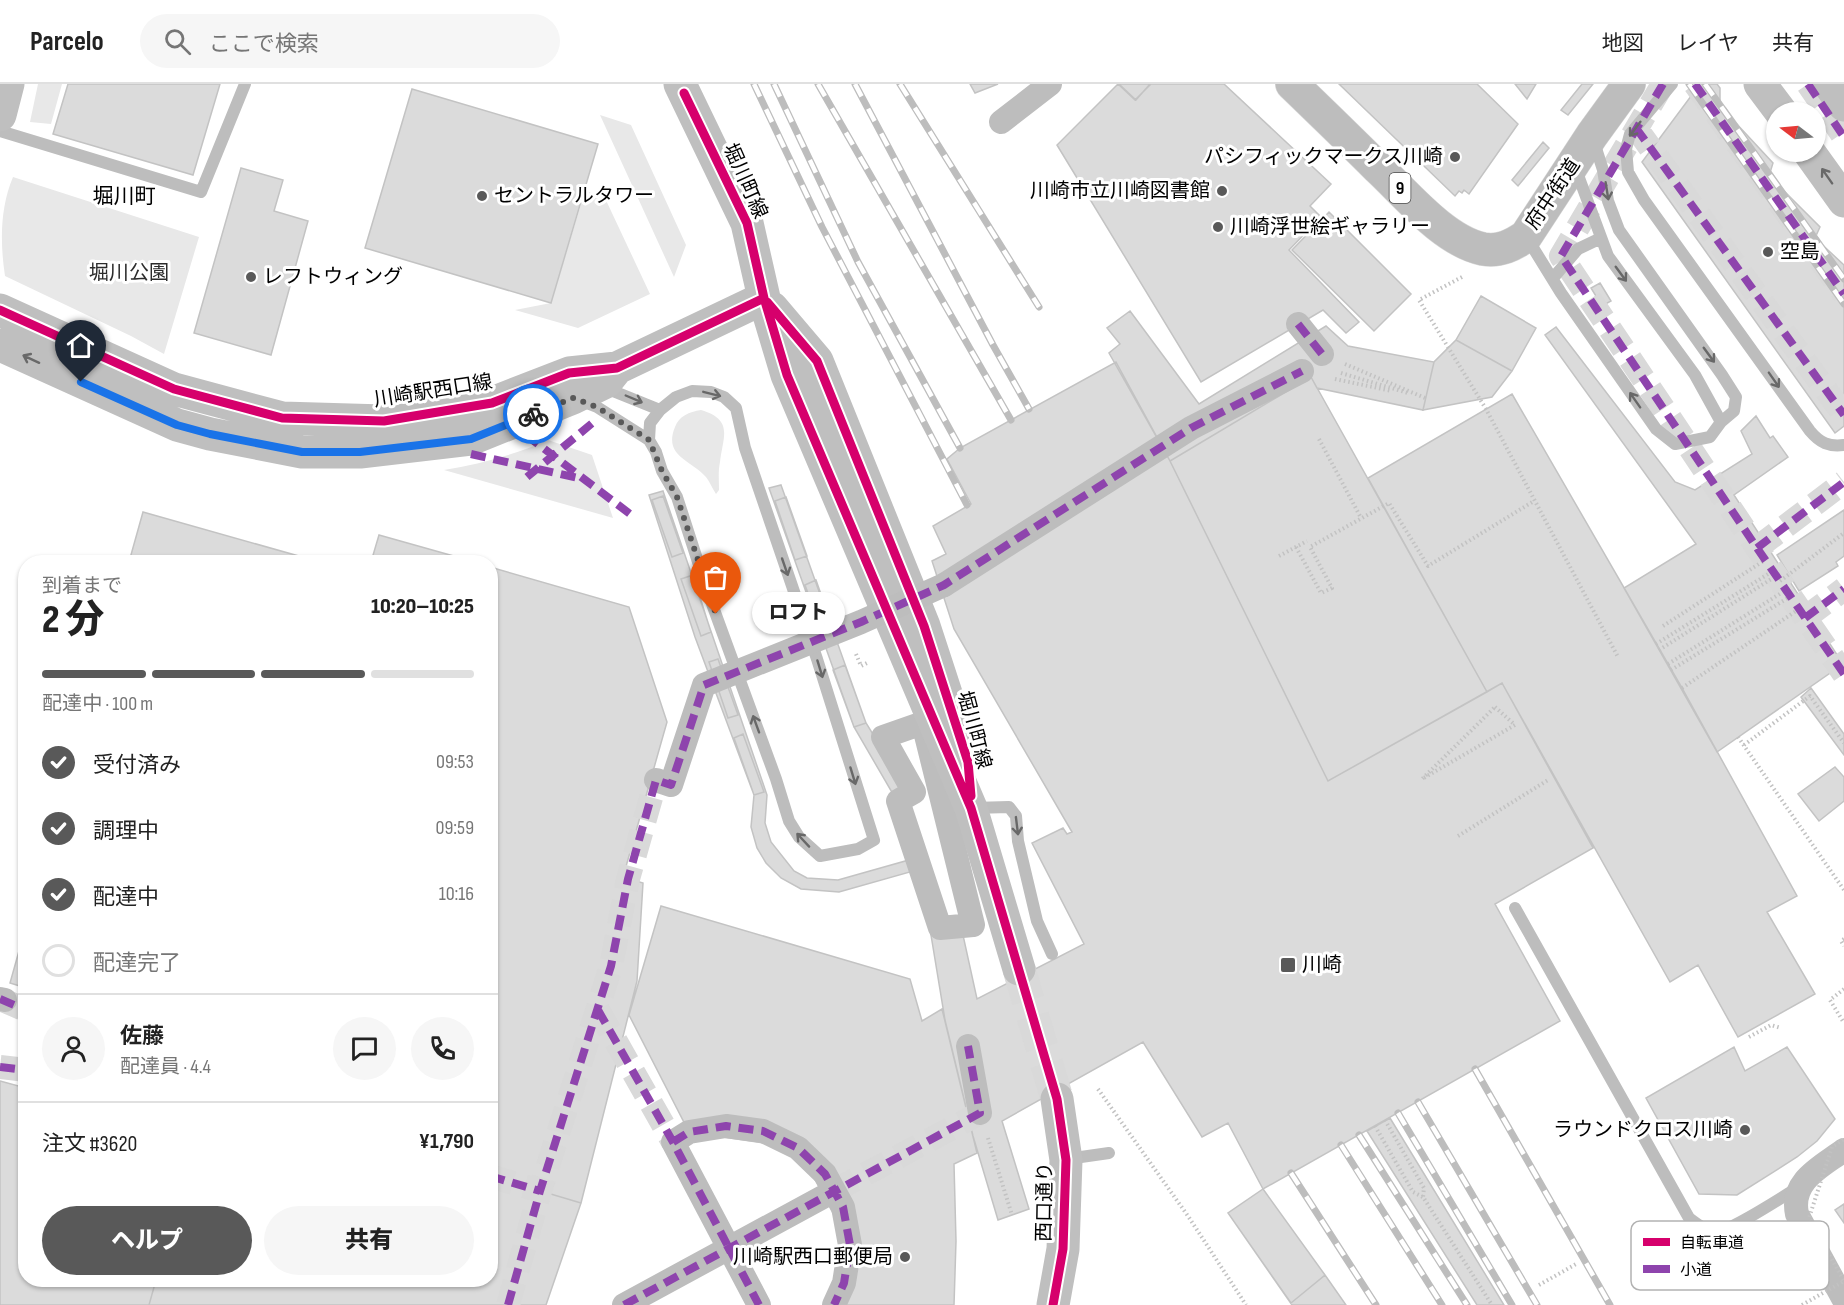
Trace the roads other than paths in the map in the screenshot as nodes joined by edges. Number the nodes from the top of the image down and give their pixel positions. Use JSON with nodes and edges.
{"nodes":[{"id":1,"x":8,"y":84,"type":"edge"},
{"id":2,"x":245,"y":84,"type":"edge"},
{"id":3,"x":680,"y":84,"type":"edge"},
{"id":4,"x":1050,"y":84,"type":"edge"},
{"id":5,"x":1292,"y":84,"type":"edge"},
{"id":6,"x":1629,"y":84,"type":"edge"},
{"id":7,"x":1671,"y":84,"type":"edge"},
{"id":8,"x":1760,"y":84,"type":"edge"},
{"id":9,"x":1829,"y":84,"type":"edge"},
{"id":10,"x":1774,"y":102,"type":"edge"},
{"id":11,"x":1844,"y":105,"type":"edge"},
{"id":12,"x":0,"y":115,"type":"edge"},
{"id":13,"x":1001,"y":122,"type":"dead end"},
{"id":14,"x":0,"y":131,"type":"edge"},
{"id":15,"x":1592,"y":135,"type":"junction"},
{"id":16,"x":1816,"y":162,"type":"edge"},
{"id":17,"x":1574,"y":163,"type":"junction"},
{"id":18,"x":1844,"y":201,"type":"edge"},
{"id":19,"x":1526,"y":236,"type":"junction"},
{"id":20,"x":1601,"y":238,"type":"junction"},
{"id":21,"x":1553,"y":278,"type":"junction"},
{"id":22,"x":764,"y":298,"type":"junction"},
{"id":23,"x":0,"y":310,"type":"edge"},
{"id":24,"x":1298,"y":324,"type":"dead end"},
{"id":25,"x":0,"y":345,"type":"edge"},
{"id":26,"x":1322,"y":354,"type":"road end"},
{"id":27,"x":1302,"y":371,"type":"road end"},
{"id":28,"x":590,"y":381,"type":"junction"},
{"id":29,"x":660,"y":410,"type":"junction"},
{"id":30,"x":1721,"y":423,"type":"junction"},
{"id":31,"x":649,"y":440,"type":"junction"},
{"id":32,"x":1844,"y":445,"type":"edge"},
{"id":33,"x":923,"y":723,"type":"joint"},
{"id":34,"x":656,"y":780,"type":"dead end"},
{"id":35,"x":971,"y":808,"type":"junction"},
{"id":36,"x":1515,"y":908,"type":"dead end"},
{"id":37,"x":1052,"y":954,"type":"dead end"},
{"id":38,"x":1019,"y":969,"type":"tunnel mouth"},
{"id":39,"x":968,"y":1046,"type":"dead end"},
{"id":40,"x":1057,"y":1100,"type":"tunnel mouth"},
{"id":41,"x":980,"y":1113,"type":"road end"},
{"id":42,"x":1844,"y":1150,"type":"edge"},
{"id":43,"x":1109,"y":1153,"type":"dead end"},
{"id":44,"x":1066,"y":1160,"type":"junction"},
{"id":45,"x":1800,"y":1186,"type":"junction"},
{"id":46,"x":834,"y":1191,"type":"junction"},
{"id":47,"x":1693,"y":1221,"type":"edge"},
{"id":48,"x":1740,"y":1221,"type":"edge"},
{"id":49,"x":1801,"y":1221,"type":"edge"},
{"id":50,"x":729,"y":1248,"type":"junction"},
{"id":51,"x":1829,"y":1273,"type":"edge"},
{"id":52,"x":1844,"y":1300,"type":"edge"},
{"id":53,"x":624,"y":1305,"type":"edge"},
{"id":54,"x":759,"y":1305,"type":"edge"},
{"id":55,"x":834,"y":1305,"type":"edge"},
{"id":56,"x":1053,"y":1305,"type":"edge"}],
"edges":[{"from":1,"to":12,"type":"street"},
{"from":2,"to":14,"type":"lane"},
{"from":3,"to":22,"type":"street","name":"堀川町線"},
{"from":4,"to":13,"type":"street"},
{"from":5,"to":19,"type":"main road","name":"府中街道","number":"9"},
{"from":6,"to":15,"type":"main road","name":"府中街道"},
{"from":7,"to":32,"type":"lane","one_way":true},
{"from":8,"to":10,"type":"street"},
{"from":9,"to":11,"type":"street"},
{"from":15,"to":17,"type":"main road","name":"府中街道"},
{"from":15,"to":30,"type":"lane","one_way":true},
{"from":18,"to":16,"type":"street","one_way":true},
{"from":17,"to":19,"type":"main road","name":"府中街道"},
{"from":17,"to":20,"type":"lane"},
{"from":19,"to":21,"type":"lane"},
{"from":20,"to":21,"type":"lane"},
{"from":20,"to":30,"type":"lane","one_way":true},
{"from":30,"to":21,"type":"lane","one_way":true},
{"from":22,"to":28,"type":"street","name":"川崎駅西口線"},
{"from":22,"to":35,"type":"street","name":"堀川町線"},
{"from":23,"to":28,"type":"street","name":"川崎駅西口線"},
{"from":24,"to":26,"type":"street"},
{"from":28,"to":25,"type":"street","name":"川崎駅西口線","one_way":true},
{"from":27,"to":34,"type":"street","bridge":true},
{"from":28,"to":29,"type":"lane","one_way":true},
{"from":28,"to":31,"type":"lane"},
{"from":29,"to":31,"type":"lane"},
{"from":29,"to":31,"type":"lane","one_way":true},
{"from":33,"to":33,"type":"street"},
{"from":35,"to":37,"type":"lane","one_way":true},
{"from":35,"to":38,"type":"street"},
{"from":36,"to":47,"type":"lane"},
{"from":39,"to":41,"type":"street"},
{"from":40,"to":44,"type":"street","name":"西口通り"},
{"from":42,"to":45,"type":"street"},
{"from":43,"to":44,"type":"lane"},
{"from":44,"to":56,"type":"street","name":"西口通り"},
{"from":45,"to":48,"type":"lane"},
{"from":45,"to":49,"type":"street"},
{"from":46,"to":50,"type":"street"},
{"from":46,"to":50,"type":"street"},
{"from":46,"to":55,"type":"street"},
{"from":50,"to":53,"type":"street"},
{"from":50,"to":54,"type":"street"},
{"from":51,"to":52,"type":"street"}]}
